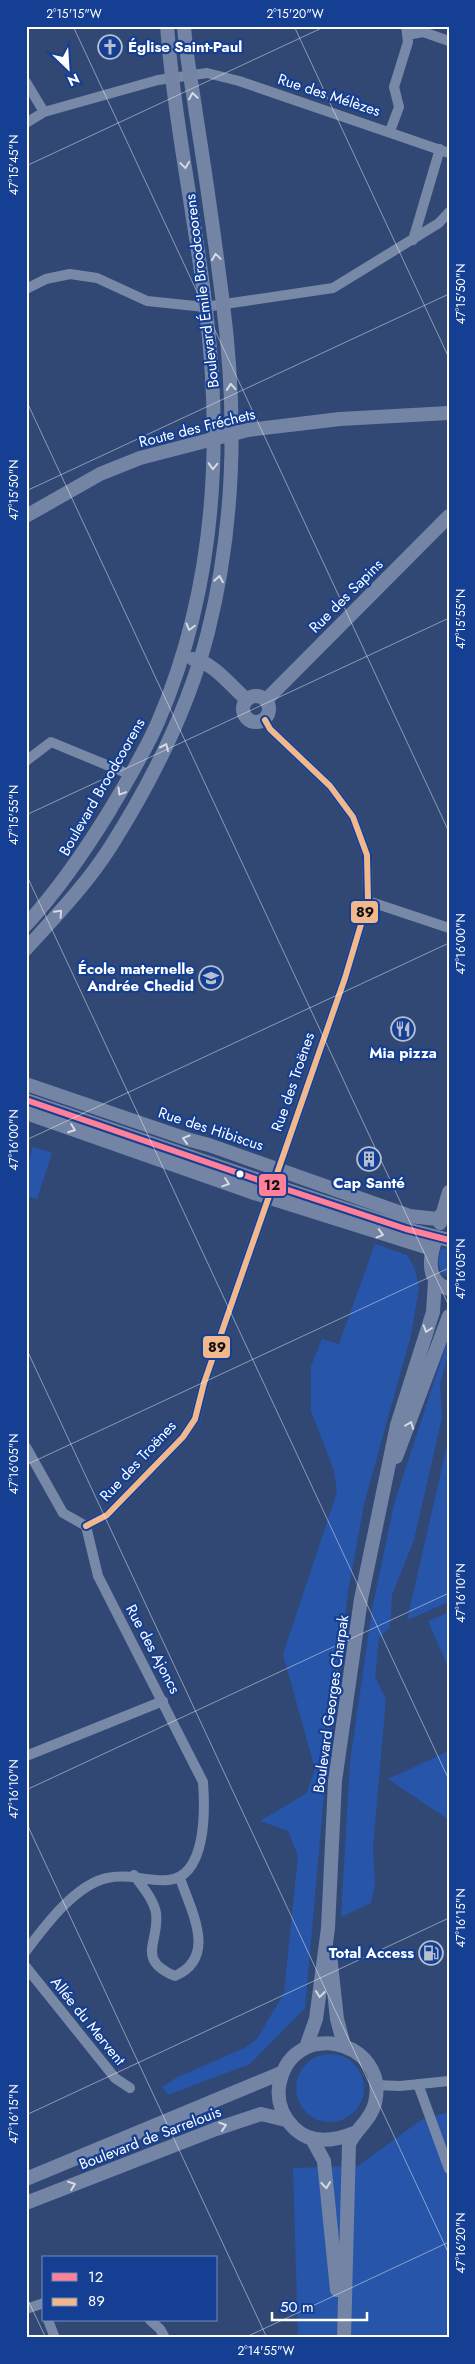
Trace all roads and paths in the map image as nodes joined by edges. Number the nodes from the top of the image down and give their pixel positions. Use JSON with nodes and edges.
{"nodes":[{"id":1,"x":166,"y":26,"type":"edge"},
{"id":2,"x":184,"y":26,"type":"edge"},
{"id":3,"x":406,"y":30,"type":"edge"},
{"id":4,"x":449,"y":41,"type":"edge"},
{"id":5,"x":194,"y":74,"type":"junction"},
{"id":6,"x":172,"y":77,"type":"junction"},
{"id":7,"x":26,"y":82,"type":"edge"},
{"id":8,"x":44,"y":112,"type":"junction"},
{"id":9,"x":26,"y":123,"type":"edge"},
{"id":10,"x":390,"y":131,"type":"junction"},
{"id":11,"x":444,"y":151,"type":"edge"},
{"id":12,"x":449,"y":212,"type":"edge"},
{"id":13,"x":413,"y":240,"type":"junction"},
{"id":14,"x":26,"y":289,"type":"edge"},
{"id":15,"x":224,"y":305,"type":"junction"},
{"id":16,"x":205,"y":307,"type":"junction"},
{"id":17,"x":449,"y":413,"type":"edge"},
{"id":18,"x":233,"y":436,"type":"junction"},
{"id":19,"x":214,"y":440,"type":"junction"},
{"id":20,"x":26,"y":516,"type":"edge"},
{"id":21,"x":449,"y":516,"type":"edge"},
{"id":22,"x":181,"y":657,"type":"junction"},
{"id":23,"x":200,"y":660,"type":"junction"},
{"id":24,"x":247,"y":700,"type":"junction"},
{"id":25,"x":266,"y":700,"type":"junction"},
{"id":26,"x":265,"y":720,"type":"junction"},
{"id":27,"x":26,"y":761,"type":"edge"},
{"id":28,"x":131,"y":775,"type":"junction"},
{"id":29,"x":368,"y":901,"type":"junction"},
{"id":30,"x":27,"y":923,"type":"edge"},
{"id":31,"x":449,"y":928,"type":"edge"},
{"id":32,"x":26,"y":949,"type":"edge"},
{"id":33,"x":26,"y":1084,"type":"edge"},
{"id":34,"x":26,"y":1100,"type":"edge"},
{"id":35,"x":26,"y":1113,"type":"edge"},
{"id":36,"x":279,"y":1169,"type":"junction"},
{"id":37,"x":270,"y":1191,"type":"junction"},
{"id":38,"x":449,"y":1192,"type":"edge"},
{"id":39,"x":441,"y":1215,"type":"junction"},
{"id":40,"x":438,"y":1237,"type":"edge"},
{"id":41,"x":432,"y":1252,"type":"junction"},
{"id":42,"x":435,"y":1281,"type":"junction"},
{"id":43,"x":449,"y":1289,"type":"edge"},
{"id":44,"x":449,"y":1316,"type":"edge"},
{"id":45,"x":26,"y":1447,"type":"edge"},
{"id":46,"x":384,"y":1485,"type":"junction"},
{"id":47,"x":86,"y":1526,"type":"junction"},
{"id":48,"x":163,"y":1701,"type":"junction"},
{"id":49,"x":26,"y":1756,"type":"edge"},
{"id":50,"x":134,"y":1875,"type":"junction"},
{"id":51,"x":180,"y":1878,"type":"junction"},
{"id":52,"x":328,"y":1928,"type":"junction"},
{"id":53,"x":26,"y":1951,"type":"edge"},
{"id":54,"x":26,"y":1967,"type":"edge"},
{"id":55,"x":344,"y":2045,"type":"junction"},
{"id":56,"x":306,"y":2047,"type":"junction"},
{"id":57,"x":281,"y":2073,"type":"junction"},
{"id":58,"x":449,"y":2081,"type":"edge"},
{"id":59,"x":418,"y":2084,"type":"junction"},
{"id":60,"x":376,"y":2085,"type":"junction"},
{"id":61,"x":130,"y":2088,"type":"dead end"},
{"id":62,"x":286,"y":2120,"type":"junction"},
{"id":63,"x":354,"y":2133,"type":"junction"},
{"id":64,"x":312,"y":2139,"type":"junction"},
{"id":65,"x":449,"y":2168,"type":"edge"},
{"id":66,"x":26,"y":2179,"type":"edge"},
{"id":67,"x":26,"y":2203,"type":"edge"},
{"id":68,"x":42,"y":2305,"type":"edge"},
{"id":69,"x":26,"y":2309,"type":"edge"},
{"id":70,"x":49,"y":2322,"type":"edge"},
{"id":71,"x":152,"y":2322,"type":"edge"},
{"id":72,"x":55,"y":2338,"type":"edge"},
{"id":73,"x":165,"y":2338,"type":"edge"},
{"id":74,"x":343,"y":2338,"type":"edge"}],
"edges":[{"from":1,"to":6,"type":"street"},
{"from":2,"to":5,"type":"street","name":"Boulevard Émile Broodcoorens"},
{"from":3,"to":4,"type":"street"},
{"from":3,"to":10,"type":"street"},
{"from":5,"to":6,"type":"street"},
{"from":5,"to":10,"type":"street","name":"Rue des Mélèzes"},
{"from":15,"to":5,"type":"street","name":"Boulevard Émile Broodcoorens","one_way":true},
{"from":6,"to":8,"type":"street"},
{"from":6,"to":16,"type":"street","name":"Boulevard Broodcoorens","one_way":true},
{"from":7,"to":8,"type":"street"},
{"from":8,"to":9,"type":"street"},
{"from":10,"to":11,"type":"street","name":"Rue des Mélèzes"},
{"from":11,"to":13,"type":"street"},
{"from":12,"to":13,"type":"street"},
{"from":13,"to":15,"type":"street"},
{"from":14,"to":16,"type":"street"},
{"from":15,"to":16,"type":"street"},
{"from":18,"to":15,"type":"street","name":"Boulevard Émile Broodcoorens","one_way":true},
{"from":16,"to":19,"type":"street","name":"Boulevard Broodcoorens"},
{"from":17,"to":18,"type":"street","name":"Route des Fréchets"},
{"from":18,"to":19,"type":"street","name":"Route des Fréchets"},
{"from":23,"to":18,"type":"street","name":"Boulevard Émile Broodcoorens","one_way":true},
{"from":19,"to":20,"type":"street","name":"Route des Fréchets"},
{"from":19,"to":22,"type":"street","name":"Boulevard Broodcoorens","one_way":true},
{"from":21,"to":25,"type":"street","name":"Rue des Sapins"},
{"from":22,"to":23,"type":"street"},
{"from":22,"to":28,"type":"street","name":"Boulevard Broodcoorens"},
{"from":23,"to":24,"type":"street"},
{"from":32,"to":23,"type":"street","name":"Boulevard Émile Broodcoorens","one_way":true},
{"from":24,"to":25,"type":"street"},
{"from":24,"to":26,"type":"street"},
{"from":25,"to":26,"type":"street"},
{"from":26,"to":29,"type":"street","name":"Rue des Troënes"},
{"from":27,"to":28,"type":"street"},
{"from":28,"to":30,"type":"street","name":"Boulevard Broodcoorens","one_way":true},
{"from":29,"to":31,"type":"street"},
{"from":29,"to":36,"type":"street","name":"Rue des Troënes"},
{"from":36,"to":33,"type":"street","name":"Rue des Hibiscus","one_way":true},
{"from":34,"to":37,"type":"street"},
{"from":35,"to":37,"type":"street","one_way":true},
{"from":36,"to":37,"type":"street","name":"Rue des Troënes"},
{"from":36,"to":39,"type":"street","name":"Rue des Hibiscus"},
{"from":37,"to":40,"type":"street"},
{"from":37,"to":41,"type":"street","one_way":true},
{"from":37,"to":47,"type":"street","name":"Rue des Troënes"},
{"from":38,"to":39,"type":"street"},
{"from":39,"to":40,"type":"street"},
{"from":40,"to":41,"type":"street"},
{"from":41,"to":42,"type":"street","name":"Boulevard Georges Charpak"},
{"from":42,"to":43,"type":"street"},
{"from":42,"to":46,"type":"street","name":"Boulevard Georges Charpak","one_way":true},
{"from":46,"to":44,"type":"street","name":"Boulevard Georges Charpak","one_way":true},
{"from":45,"to":47,"type":"street"},
{"from":46,"to":52,"type":"street","name":"Boulevard Georges Charpak"},
{"from":47,"to":48,"type":"street","name":"Rue des Ajoncs"},
{"from":48,"to":49,"type":"street"},
{"from":48,"to":51,"type":"street","name":"Rue des Ajoncs"},
{"from":50,"to":51,"type":"street"},
{"from":50,"to":51,"type":"street"},
{"from":50,"to":53,"type":"street"},
{"from":52,"to":55,"type":"street"},
{"from":52,"to":56,"type":"street","one_way":true},
{"from":54,"to":61,"type":"street","name":"Allée du Mervent"},
{"from":55,"to":56,"type":"street"},
{"from":55,"to":60,"type":"street"},
{"from":56,"to":57,"type":"street"},
{"from":57,"to":62,"type":"street"},
{"from":57,"to":66,"type":"street","name":"Boulevard de Sarrelouis"},
{"from":58,"to":59,"type":"street"},
{"from":59,"to":60,"type":"street"},
{"from":59,"to":65,"type":"street"},
{"from":60,"to":63,"type":"street"},
{"from":62,"to":64,"type":"street"},
{"from":67,"to":62,"type":"street","name":"Boulevard de Sarrelouis","one_way":true},
{"from":63,"to":64,"type":"street"},
{"from":63,"to":74,"type":"street"},
{"from":64,"to":74,"type":"street","one_way":true},
{"from":68,"to":69,"type":"street"},
{"from":70,"to":72,"type":"street"},
{"from":71,"to":73,"type":"street"}]}
